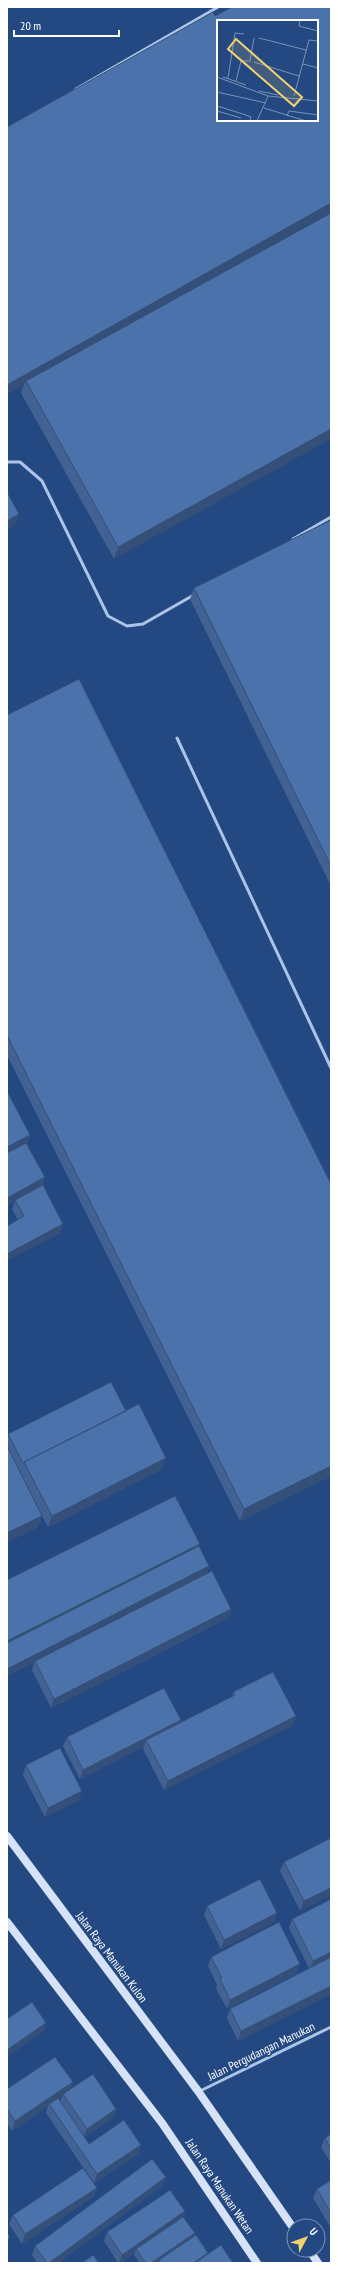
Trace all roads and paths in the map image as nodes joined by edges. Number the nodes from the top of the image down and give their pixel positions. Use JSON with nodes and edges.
{"nodes":[{"id":1,"x":218,"y":7,"type":"edge"},
{"id":2,"x":68,"y":93,"type":"edge"},
{"id":3,"x":7,"y":462,"type":"edge"},
{"id":4,"x":331,"y":517,"type":"edge"},
{"id":5,"x":291,"y":540,"type":"edge"},
{"id":6,"x":197,"y":594,"type":"edge"},
{"id":7,"x":177,"y":738,"type":"dead end"},
{"id":8,"x":331,"y":1068,"type":"edge"},
{"id":9,"x":7,"y":1836,"type":"edge"},
{"id":10,"x":7,"y":1922,"type":"edge"},
{"id":11,"x":331,"y":2027,"type":"edge"},
{"id":12,"x":198,"y":2091,"type":"junction"},
{"id":13,"x":286,"y":2218,"type":"edge"},
{"id":14,"x":257,"y":2263,"type":"edge"}],
"edges":[{"from":1,"to":2,"type":"lane"},
{"from":3,"to":6,"type":"lane"},
{"from":4,"to":5,"type":"lane"},
{"from":7,"to":8,"type":"lane"},
{"from":9,"to":12,"type":"main road","name":"Jalan Raya Manukan Kulon"},
{"from":10,"to":14,"type":"main road","name":"Jalan Raya Manukan Wetan"},
{"from":11,"to":12,"type":"lane","name":"Jalan Pergudangan Manukan"},
{"from":12,"to":13,"type":"main road"}]}
